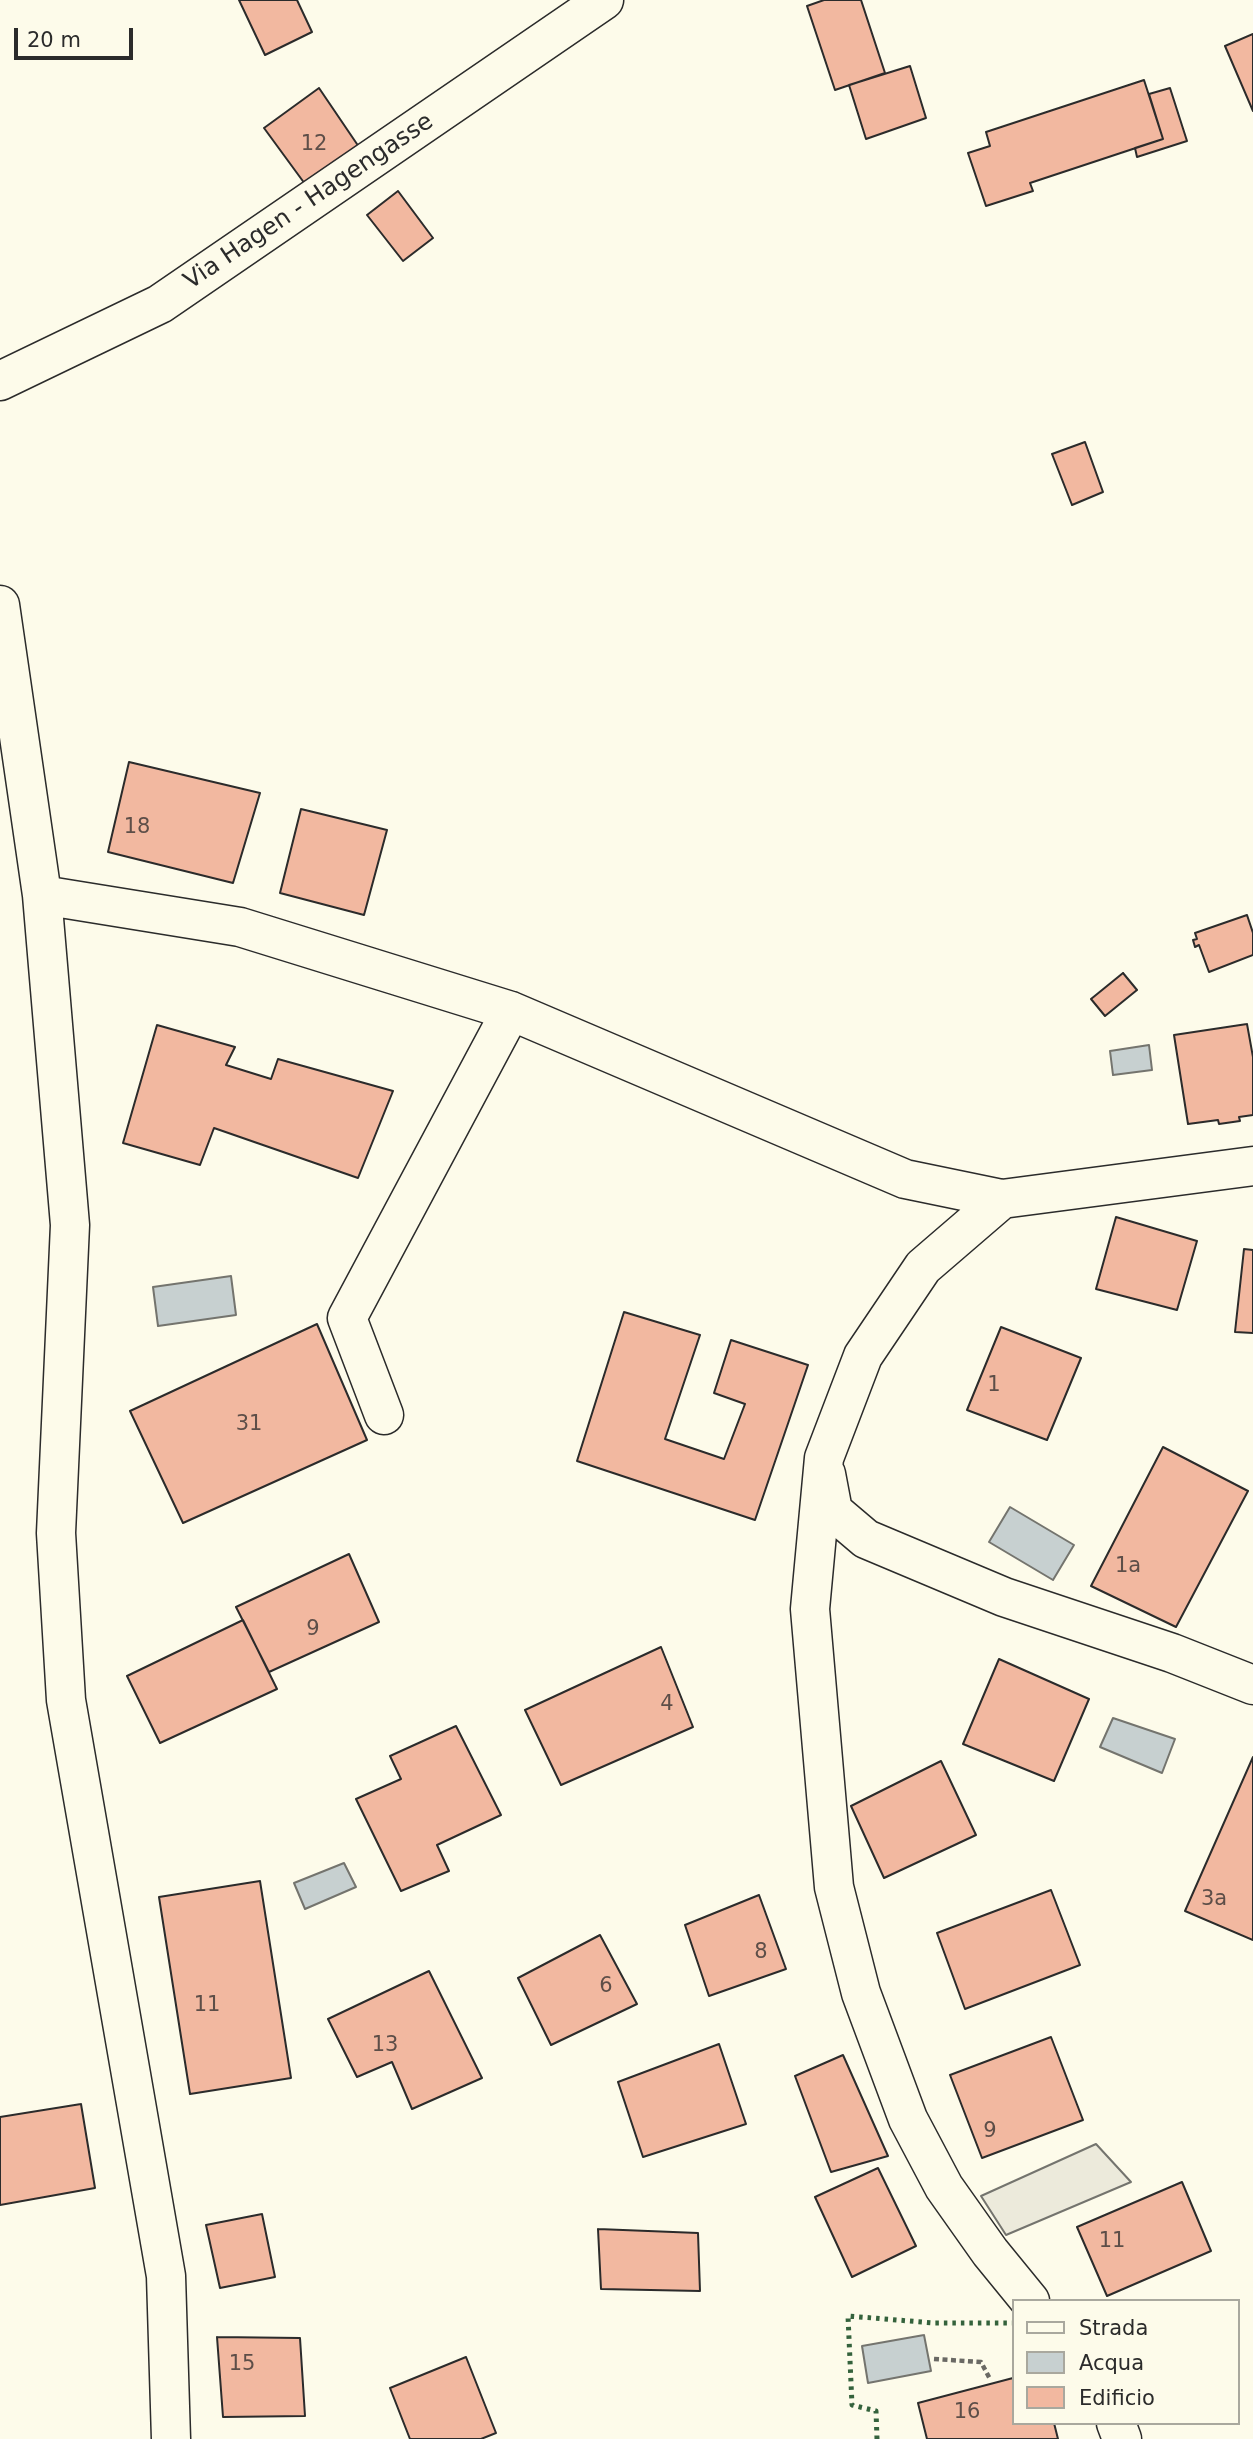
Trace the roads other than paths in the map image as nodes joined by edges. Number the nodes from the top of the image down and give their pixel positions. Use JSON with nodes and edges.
{"nodes":[{"id":1,"x":604,"y":0,"type":"edge"},
{"id":2,"x":0,"y":380,"type":"edge"},
{"id":3,"x":0,"y":605,"type":"edge"},
{"id":4,"x":42,"y":895,"type":"junction"},
{"id":5,"x":511,"y":1011,"type":"junction"},
{"id":6,"x":1253,"y":1166,"type":"edge"},
{"id":7,"x":1002,"y":1199,"type":"junction"},
{"id":8,"x":384,"y":1415,"type":"dead end"},
{"id":9,"x":824,"y":1458,"type":"junction"},
{"id":10,"x":1253,"y":1685,"type":"edge"},
{"id":11,"x":1028,"y":2299,"type":"edge"},
{"id":12,"x":171,"y":2439,"type":"edge"}],
"edges":[{"from":1,"to":2,"type":"street","name":"Via Hagen - Hagengasse"},
{"from":3,"to":4,"type":"street"},
{"from":4,"to":5,"type":"street"},
{"from":4,"to":12,"type":"street"},
{"from":5,"to":7,"type":"street"},
{"from":5,"to":8,"type":"street"},
{"from":6,"to":7,"type":"street"},
{"from":7,"to":9,"type":"street"},
{"from":9,"to":10,"type":"street"},
{"from":9,"to":11,"type":"street"}]}
